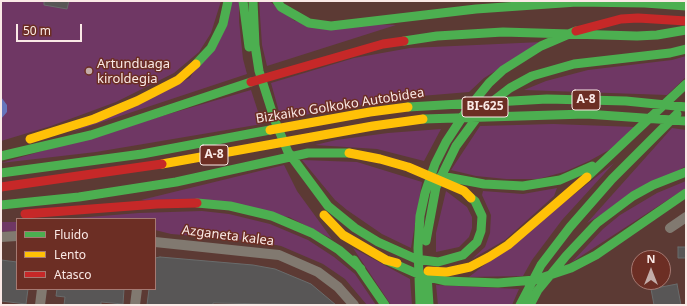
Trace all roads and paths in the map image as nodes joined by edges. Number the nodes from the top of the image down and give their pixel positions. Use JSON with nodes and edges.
{"nodes":[{"id":1,"x":228,"y":1,"type":"edge"},
{"id":2,"x":243,"y":1,"type":"edge"},
{"id":3,"x":253,"y":1,"type":"edge"},
{"id":4,"x":277,"y":1,"type":"edge"},
{"id":5,"x":536,"y":5,"type":"junction"},
{"id":6,"x":686,"y":6,"type":"edge"},
{"id":7,"x":686,"y":21,"type":"edge"},
{"id":8,"x":425,"y":25,"type":"dead end"},
{"id":9,"x":686,"y":30,"type":"edge"},
{"id":10,"x":390,"y":33,"type":"dead end"},
{"id":11,"x":686,"y":49,"type":"edge"},
{"id":12,"x":254,"y":61,"type":"junction"},
{"id":13,"x":272,"y":75,"type":"junction"},
{"id":14,"x":686,"y":84,"type":"edge"},
{"id":15,"x":686,"y":106,"type":"edge"},
{"id":16,"x":686,"y":121,"type":"edge"},
{"id":17,"x":1,"y":147,"type":"edge"},
{"id":18,"x":1,"y":156,"type":"edge"},
{"id":19,"x":609,"y":158,"type":"junction"},
{"id":20,"x":408,"y":167,"type":"junction"},
{"id":21,"x":686,"y":172,"type":"edge"},
{"id":22,"x":1,"y":173,"type":"edge"},
{"id":23,"x":304,"y":183,"type":"junction"},
{"id":24,"x":1,"y":187,"type":"edge"},
{"id":25,"x":686,"y":193,"type":"edge"},
{"id":26,"x":1,"y":205,"type":"edge"},
{"id":27,"x":16,"y":214,"type":"dead end"},
{"id":28,"x":324,"y":215,"type":"junction"},
{"id":29,"x":686,"y":217,"type":"edge"},
{"id":30,"x":670,"y":228,"type":"dead end"},
{"id":31,"x":16,"y":236,"type":"edge"},
{"id":32,"x":1,"y":237,"type":"edge"},
{"id":33,"x":156,"y":242,"type":"edge"},
{"id":34,"x":386,"y":260,"type":"junction"},
{"id":35,"x":361,"y":269,"type":"junction"},
{"id":36,"x":42,"y":290,"type":"edge"},
{"id":37,"x":136,"y":290,"type":"edge"},
{"id":38,"x":40,"y":305,"type":"edge"},
{"id":39,"x":135,"y":305,"type":"edge"},
{"id":40,"x":354,"y":305,"type":"edge"},
{"id":41,"x":385,"y":305,"type":"edge"},
{"id":42,"x":420,"y":305,"type":"edge"},
{"id":43,"x":429,"y":305,"type":"edge"},
{"id":44,"x":520,"y":305,"type":"edge"},
{"id":45,"x":530,"y":305,"type":"edge"}],
"edges":[{"from":1,"to":17,"type":"main road"},
{"from":2,"to":12,"type":"main road"},
{"from":3,"to":12,"type":"main road"},
{"from":4,"to":5,"type":"main road"},
{"from":5,"to":6,"type":"main road"},
{"from":5,"to":8,"type":"main road"},
{"from":7,"to":42,"type":"main road"},
{"from":9,"to":13,"type":"main road"},
{"from":10,"to":13,"type":"main road"},
{"from":11,"to":43,"type":"main road","number":"BI-625"},
{"from":12,"to":23,"type":"main road"},
{"from":13,"to":18,"type":"main road"},
{"from":14,"to":19,"type":"main road"},
{"from":15,"to":22,"type":"main road","name":"Bizkaiko Golkoko Autobidea","number":"A-8"},
{"from":15,"to":44,"type":"main road"},
{"from":16,"to":24,"type":"main road","name":"Bizkaiko Golkoko Autobidea","number":"A-8"},
{"from":19,"to":20,"type":"main road"},
{"from":19,"to":34,"type":"main road"},
{"from":20,"to":23,"type":"main road"},
{"from":20,"to":26,"type":"main road"},
{"from":21,"to":45,"type":"main road"},
{"from":23,"to":28,"type":"main road"},
{"from":25,"to":34,"type":"main road"},
{"from":27,"to":35,"type":"main road"},
{"from":28,"to":34,"type":"main road"},
{"from":28,"to":35,"type":"main road"},
{"from":29,"to":30,"type":"street"},
{"from":31,"to":32,"type":"street"},
{"from":33,"to":40,"type":"street","name":"Azganeta kalea"},
{"from":35,"to":41,"type":"main road"},
{"from":36,"to":38,"type":"street"},
{"from":37,"to":39,"type":"street"}]}
